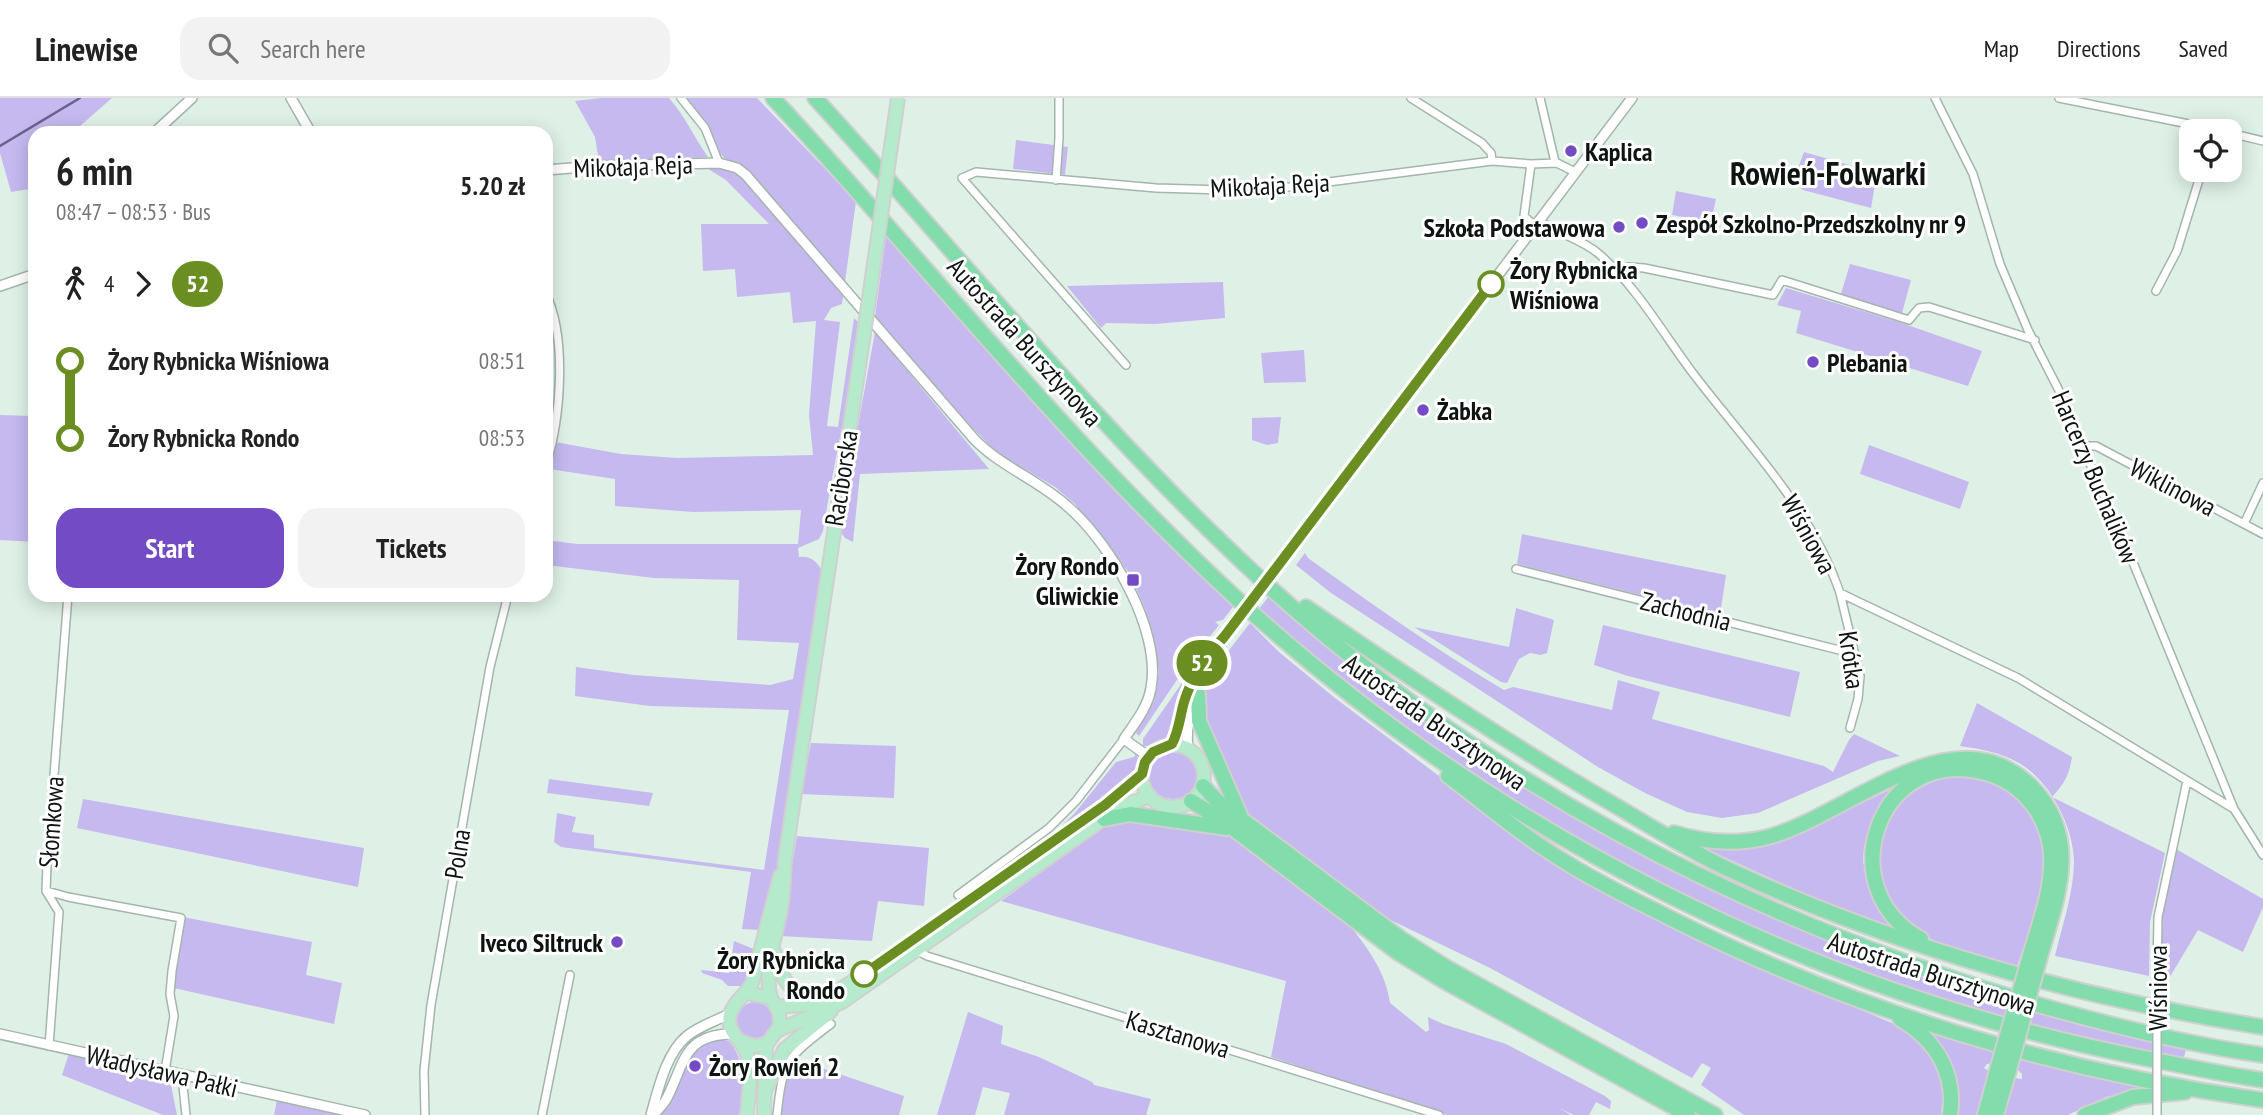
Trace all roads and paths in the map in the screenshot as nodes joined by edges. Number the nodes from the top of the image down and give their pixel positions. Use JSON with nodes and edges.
{"nodes":[{"id":1,"x":192,"y":98,"type":"edge"},
{"id":2,"x":291,"y":98,"type":"edge"},
{"id":3,"x":681,"y":98,"type":"edge"},
{"id":4,"x":773,"y":98,"type":"edge"},
{"id":5,"x":815,"y":98,"type":"edge"},
{"id":6,"x":898,"y":98,"type":"edge"},
{"id":7,"x":1059,"y":98,"type":"edge"},
{"id":8,"x":1411,"y":98,"type":"edge"},
{"id":9,"x":1540,"y":98,"type":"edge"},
{"id":10,"x":1632,"y":98,"type":"edge"},
{"id":11,"x":1935,"y":98,"type":"edge"},
{"id":12,"x":2059,"y":98,"type":"edge"},
{"id":13,"x":2179,"y":123,"type":"edge"},
{"id":14,"x":162,"y":126,"type":"edge"},
{"id":15,"x":307,"y":126,"type":"edge"},
{"id":16,"x":2242,"y":136,"type":"edge"},
{"id":17,"x":2263,"y":141,"type":"edge"},
{"id":18,"x":1492,"y":161,"type":"junction"},
{"id":19,"x":1555,"y":162,"type":"junction"},
{"id":20,"x":719,"y":163,"type":"junction"},
{"id":21,"x":1531,"y":164,"type":"junction"},
{"id":22,"x":553,"y":169,"type":"edge"},
{"id":23,"x":1575,"y":172,"type":"junction"},
{"id":24,"x":1056,"y":180,"type":"junction"},
{"id":25,"x":2198,"y":182,"type":"edge"},
{"id":26,"x":1537,"y":223,"type":"junction"},
{"id":27,"x":1617,"y":272,"type":"junction"},
{"id":28,"x":28,"y":276,"type":"edge"},
{"id":29,"x":0,"y":286,"type":"edge"},
{"id":30,"x":2156,"y":291,"type":"dead end"},
{"id":31,"x":553,"y":310,"type":"edge"},
{"id":32,"x":2035,"y":340,"type":"junction"},
{"id":33,"x":1126,"y":365,"type":"dead end"},
{"id":34,"x":553,"y":436,"type":"edge"},
{"id":35,"x":2082,"y":446,"type":"junction"},
{"id":36,"x":2263,"y":483,"type":"edge"},
{"id":37,"x":2244,"y":524,"type":"junction"},
{"id":38,"x":2263,"y":534,"type":"edge"},
{"id":39,"x":1516,"y":569,"type":"dead end"},
{"id":40,"x":1255,"y":574,"type":"junction"},
{"id":41,"x":1840,"y":593,"type":"junction"},
{"id":42,"x":67,"y":602,"type":"edge"},
{"id":43,"x":506,"y":602,"type":"edge"},
{"id":44,"x":1226,"y":635,"type":"junction"},
{"id":45,"x":1855,"y":654,"type":"junction"},
{"id":46,"x":1198,"y":694,"type":"junction"},
{"id":47,"x":1390,"y":724,"type":"junction"},
{"id":48,"x":1850,"y":727,"type":"dead end"},
{"id":49,"x":1124,"y":739,"type":"junction"},
{"id":50,"x":1172,"y":744,"type":"junction"},
{"id":51,"x":1188,"y":748,"type":"junction"},
{"id":52,"x":1149,"y":757,"type":"junction"},
{"id":53,"x":1142,"y":774,"type":"junction"},
{"id":54,"x":2187,"y":781,"type":"junction"},
{"id":55,"x":1203,"y":786,"type":"junction"},
{"id":56,"x":1150,"y":796,"type":"junction"},
{"id":57,"x":1191,"y":801,"type":"junction"},
{"id":58,"x":2234,"y":809,"type":"junction"},
{"id":59,"x":1104,"y":819,"type":"junction"},
{"id":60,"x":1647,"y":824,"type":"junction"},
{"id":61,"x":1238,"y":825,"type":"junction"},
{"id":62,"x":2263,"y":855,"type":"edge"},
{"id":63,"x":785,"y":859,"type":"junction"},
{"id":64,"x":46,"y":891,"type":"junction"},
{"id":65,"x":958,"y":895,"type":"dead end"},
{"id":66,"x":773,"y":943,"type":"junction"},
{"id":67,"x":918,"y":950,"type":"junction"},
{"id":68,"x":1944,"y":952,"type":"junction"},
{"id":69,"x":2035,"y":957,"type":"junction"},
{"id":70,"x":570,"y":975,"type":"dead end"},
{"id":71,"x":747,"y":993,"type":"junction"},
{"id":72,"x":830,"y":995,"type":"junction"},
{"id":73,"x":842,"y":1002,"type":"junction"},
{"id":74,"x":774,"y":1003,"type":"junction"},
{"id":75,"x":1884,"y":1009,"type":"junction"},
{"id":76,"x":731,"y":1013,"type":"junction"},
{"id":77,"x":831,"y":1024,"type":"dead end"},
{"id":78,"x":2263,"y":1027,"type":"edge"},
{"id":79,"x":779,"y":1030,"type":"junction"},
{"id":80,"x":0,"y":1034,"type":"edge"},
{"id":81,"x":736,"y":1037,"type":"junction"},
{"id":82,"x":48,"y":1045,"type":"junction"},
{"id":83,"x":766,"y":1045,"type":"junction"},
{"id":84,"x":2263,"y":1055,"type":"edge"},
{"id":85,"x":2004,"y":1069,"type":"junction"},
{"id":86,"x":165,"y":1071,"type":"junction"},
{"id":87,"x":184,"y":1075,"type":"junction"},
{"id":88,"x":2263,"y":1080,"type":"edge"},
{"id":89,"x":766,"y":1089,"type":"junction"},
{"id":90,"x":2209,"y":1091,"type":"junction"},
{"id":91,"x":2263,"y":1100,"type":"edge"},
{"id":92,"x":186,"y":1115,"type":"edge"},
{"id":93,"x":365,"y":1115,"type":"edge"},
{"id":94,"x":425,"y":1115,"type":"edge"},
{"id":95,"x":542,"y":1115,"type":"edge"},
{"id":96,"x":652,"y":1115,"type":"edge"},
{"id":97,"x":747,"y":1115,"type":"edge"},
{"id":98,"x":764,"y":1115,"type":"edge"},
{"id":99,"x":777,"y":1115,"type":"edge"},
{"id":100,"x":1439,"y":1115,"type":"edge"},
{"id":101,"x":1688,"y":1115,"type":"edge"},
{"id":102,"x":1715,"y":1115,"type":"edge"},
{"id":103,"x":1950,"y":1115,"type":"edge"},
{"id":104,"x":1984,"y":1115,"type":"edge"},
{"id":105,"x":1996,"y":1115,"type":"edge"},
{"id":106,"x":2085,"y":1115,"type":"edge"},
{"id":107,"x":2157,"y":1115,"type":"edge"}],
"edges":[{"from":1,"to":14,"type":"street"},
{"from":2,"to":15,"type":"street"},
{"from":3,"to":20,"type":"street"},
{"from":4,"to":47,"type":"highway","name":"Autostrada Bursztynowa"},
{"from":5,"to":40,"type":"highway","name":"Autostrada Bursztynowa"},
{"from":6,"to":63,"type":"main road","name":"Raciborska","bridge":true},
{"from":7,"to":24,"type":"street"},
{"from":8,"to":18,"type":"street"},
{"from":9,"to":19,"type":"street"},
{"from":10,"to":23,"type":"street"},
{"from":11,"to":32,"type":"street","name":"Harcerzy Buchalików"},
{"from":12,"to":13,"type":"street"},
{"from":16,"to":17,"type":"street"},
{"from":18,"to":21,"type":"street","name":"Mikołaja Reja"},
{"from":18,"to":24,"type":"street","name":"Mikołaja Reja"},
{"from":19,"to":21,"type":"street","name":"Mikołaja Reja"},
{"from":19,"to":23,"type":"street"},
{"from":20,"to":22,"type":"street","name":"Mikołaja Reja"},
{"from":20,"to":49,"type":"street"},
{"from":21,"to":26,"type":"street"},
{"from":23,"to":26,"type":"street"},
{"from":24,"to":33,"type":"street","name":"Mikołaja Reja"},
{"from":25,"to":30,"type":"street"},
{"from":26,"to":27,"type":"street","name":"Wiśniowa"},
{"from":26,"to":44,"type":"street","bridge":true},
{"from":27,"to":32,"type":"street"},
{"from":27,"to":41,"type":"street","name":"Wiśniowa"},
{"from":28,"to":29,"type":"street"},
{"from":31,"to":34,"type":"street"},
{"from":32,"to":35,"type":"street","name":"Harcerzy Buchalików"},
{"from":35,"to":37,"type":"street","name":"Wiklinowa"},
{"from":35,"to":58,"type":"street","name":"Harcerzy Buchalików"},
{"from":36,"to":37,"type":"street"},
{"from":37,"to":38,"type":"street","name":"Wiklinowa"},
{"from":39,"to":45,"type":"street","name":"Zachodnia"},
{"from":40,"to":60,"type":"highway"},
{"from":40,"to":84,"type":"highway","name":"Autostrada Bursztynowa"},
{"from":41,"to":45,"type":"street","name":"Krótka"},
{"from":41,"to":54,"type":"street","name":"Wiśniowa"},
{"from":42,"to":64,"type":"street","name":"Słomkowa"},
{"from":43,"to":94,"type":"street","name":"Polna"},
{"from":44,"to":46,"type":"street"},
{"from":44,"to":50,"type":"street"},
{"from":45,"to":48,"type":"street","name":"Krótka"},
{"from":46,"to":51,"type":"street"},
{"from":46,"to":61,"type":"highway"},
{"from":47,"to":75,"type":"highway"},
{"from":47,"to":88,"type":"highway","name":"Autostrada Bursztynowa"},
{"from":49,"to":52,"type":"street"},
{"from":49,"to":65,"type":"street"},
{"from":50,"to":51,"type":"main road"},
{"from":50,"to":52,"type":"main road"},
{"from":51,"to":55,"type":"main road"},
{"from":52,"to":53,"type":"main road"},
{"from":53,"to":56,"type":"main road"},
{"from":53,"to":72,"type":"main road"},
{"from":54,"to":58,"type":"street","name":"Wiśniowa"},
{"from":54,"to":107,"type":"street","name":"Wiśniowa","bridge":true},
{"from":55,"to":57,"type":"main road"},
{"from":55,"to":61,"type":"highway"},
{"from":56,"to":57,"type":"main road"},
{"from":56,"to":59,"type":"main road"},
{"from":57,"to":61,"type":"highway"},
{"from":58,"to":62,"type":"street","name":"Harcerzy Buchalików"},
{"from":59,"to":61,"type":"highway"},
{"from":59,"to":67,"type":"main road"},
{"from":60,"to":68,"type":"highway"},
{"from":60,"to":69,"type":"highway"},
{"from":61,"to":101,"type":"highway"},
{"from":61,"to":102,"type":"highway"},
{"from":63,"to":66,"type":"main road","name":"Raciborska"},
{"from":63,"to":71,"type":"main road","name":"Raciborska"},
{"from":64,"to":82,"type":"street","name":"Słomkowa"},
{"from":64,"to":86,"type":"street"},
{"from":66,"to":72,"type":"main road"},
{"from":66,"to":74,"type":"main road","name":"Raciborska"},
{"from":67,"to":73,"type":"main road"},
{"from":67,"to":100,"type":"street","name":"Kasztanowa"},
{"from":68,"to":69,"type":"highway"},
{"from":68,"to":78,"type":"highway"},
{"from":69,"to":85,"type":"highway","bridge":true},
{"from":70,"to":95,"type":"street"},
{"from":71,"to":74,"type":"main road"},
{"from":71,"to":76,"type":"main road"},
{"from":72,"to":74,"type":"main road"},
{"from":73,"to":79,"type":"main road"},
{"from":73,"to":89,"type":"main road"},
{"from":74,"to":79,"type":"main road"},
{"from":75,"to":90,"type":"highway"},
{"from":75,"to":103,"type":"highway"},
{"from":76,"to":81,"type":"main road"},
{"from":76,"to":96,"type":"street"},
{"from":77,"to":99,"type":"street"},
{"from":79,"to":83,"type":"main road"},
{"from":80,"to":82,"type":"street","name":"Władysława Pałki"},
{"from":81,"to":83,"type":"main road"},
{"from":81,"to":96,"type":"street"},
{"from":81,"to":97,"type":"main road"},
{"from":82,"to":86,"type":"street","name":"Władysława Pałki"},
{"from":83,"to":89,"type":"main road"},
{"from":85,"to":104,"type":"highway"},
{"from":85,"to":105,"type":"highway"},
{"from":86,"to":87,"type":"street","name":"Władysława Pałki"},
{"from":87,"to":92,"type":"street"},
{"from":87,"to":93,"type":"street","name":"Władysława Pałki"},
{"from":89,"to":98,"type":"main road"},
{"from":90,"to":91,"type":"highway"},
{"from":90,"to":106,"type":"highway"}]}
